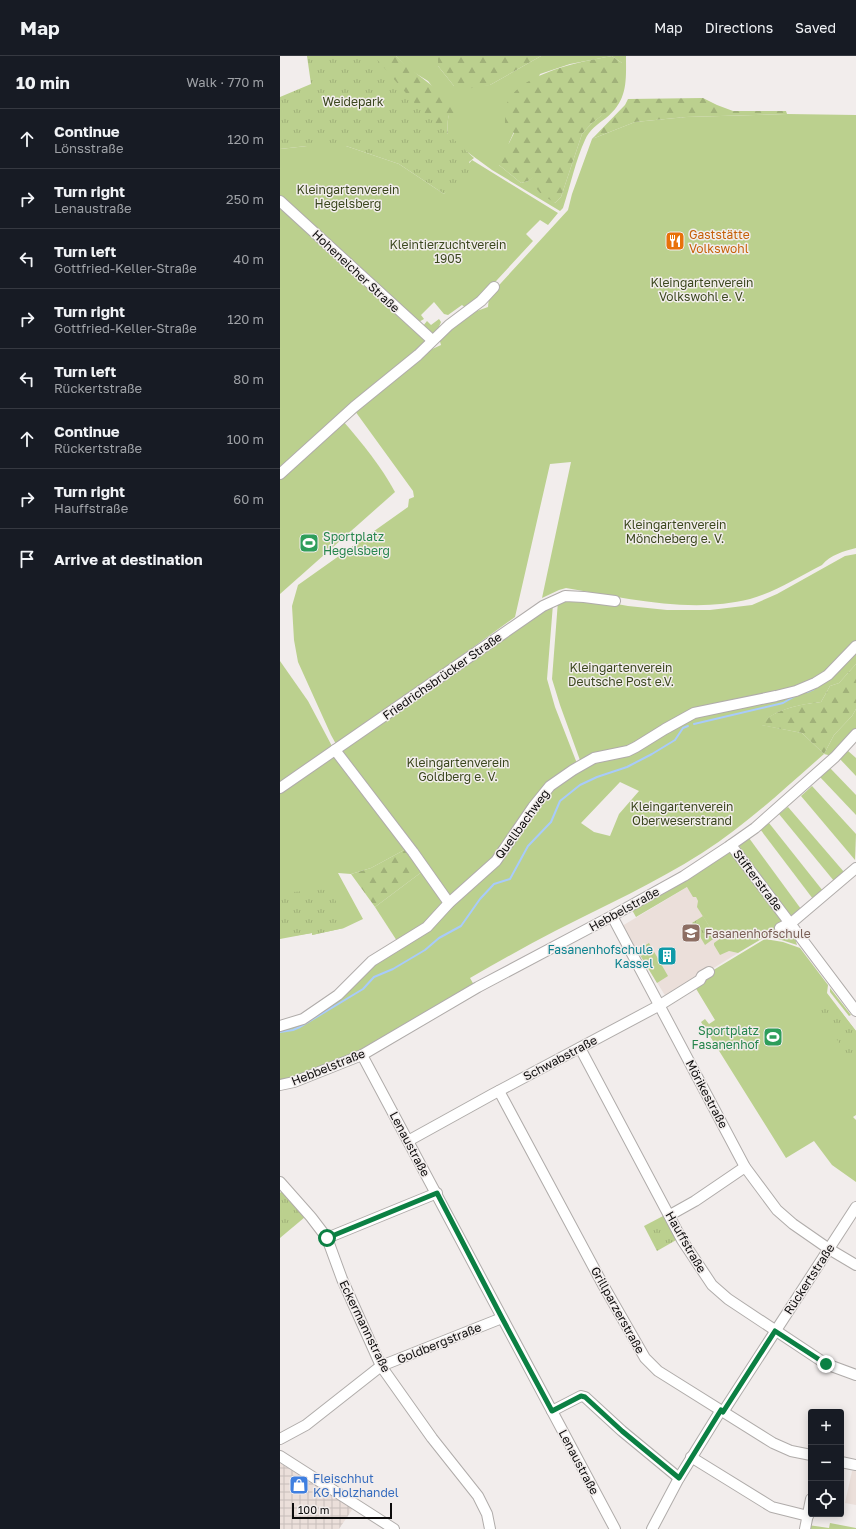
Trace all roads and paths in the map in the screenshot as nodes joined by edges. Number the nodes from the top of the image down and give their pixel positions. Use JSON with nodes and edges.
{"nodes":[{"id":1,"x":280,"y":201,"type":"edge"},
{"id":2,"x":494,"y":287,"type":"dead end"},
{"id":3,"x":432,"y":340,"type":"junction"},
{"id":4,"x":280,"y":474,"type":"edge"},
{"id":5,"x":615,"y":601,"type":"dead end"},
{"id":6,"x":856,"y":646,"type":"edge"},
{"id":7,"x":856,"y":734,"type":"edge"},
{"id":8,"x":335,"y":750,"type":"junction"},
{"id":9,"x":280,"y":788,"type":"edge"},
{"id":10,"x":731,"y":845,"type":"junction"},
{"id":11,"x":856,"y":868,"type":"edge"},
{"id":12,"x":449,"y":903,"type":"junction"},
{"id":13,"x":612,"y":916,"type":"junction"},
{"id":14,"x":785,"y":926,"type":"junction"},
{"id":15,"x":709,"y":972,"type":"dead end"},
{"id":16,"x":660,"y":1005,"type":"junction"},
{"id":17,"x":856,"y":1011,"type":"edge"},
{"id":18,"x":280,"y":1026,"type":"edge"},
{"id":19,"x":580,"y":1048,"type":"junction"},
{"id":20,"x":362,"y":1055,"type":"junction"},
{"id":21,"x":280,"y":1085,"type":"edge"},
{"id":22,"x":499,"y":1091,"type":"junction"},
{"id":23,"x":408,"y":1141,"type":"junction"},
{"id":24,"x":745,"y":1167,"type":"junction"},
{"id":25,"x":280,"y":1182,"type":"edge"},
{"id":26,"x":437,"y":1193,"type":"junction"},
{"id":27,"x":856,"y":1206,"type":"edge"},
{"id":28,"x":670,"y":1215,"type":"junction"},
{"id":29,"x":327,"y":1238,"type":"junction"},
{"id":30,"x":828,"y":1249,"type":"junction"},
{"id":31,"x":856,"y":1265,"type":"edge"},
{"id":32,"x":502,"y":1318,"type":"junction"},
{"id":33,"x":775,"y":1331,"type":"junction"},
{"id":34,"x":381,"y":1366,"type":"junction"},
{"id":35,"x":856,"y":1375,"type":"edge"},
{"id":36,"x":552,"y":1411,"type":"junction"},
{"id":37,"x":722,"y":1411,"type":"junction"},
{"id":38,"x":280,"y":1439,"type":"edge"},
{"id":39,"x":808,"y":1454,"type":"edge"},
{"id":40,"x":280,"y":1456,"type":"edge"},
{"id":41,"x":691,"y":1457,"type":"junction"},
{"id":42,"x":844,"y":1463,"type":"edge"},
{"id":43,"x":856,"y":1465,"type":"edge"},
{"id":44,"x":679,"y":1478,"type":"junction"},
{"id":45,"x":808,"y":1516,"type":"joint"},
{"id":46,"x":394,"y":1529,"type":"edge"},
{"id":47,"x":490,"y":1529,"type":"edge"},
{"id":48,"x":615,"y":1529,"type":"edge"},
{"id":49,"x":652,"y":1529,"type":"edge"},
{"id":50,"x":805,"y":1529,"type":"edge"}],
"edges":[{"from":1,"to":3,"type":"street","name":"Hoheneicher Straße"},
{"from":2,"to":3,"type":"street"},
{"from":3,"to":4,"type":"street"},
{"from":5,"to":8,"type":"street","name":"Friedrichsbrücker Straße"},
{"from":6,"to":12,"type":"street","name":"Quellbachweg"},
{"from":7,"to":10,"type":"street","name":"Hebbelstraße"},
{"from":8,"to":9,"type":"street","name":"Friedrichsbrücker Straße"},
{"from":8,"to":12,"type":"street"},
{"from":10,"to":13,"type":"street","name":"Hebbelstraße"},
{"from":10,"to":14,"type":"street","name":"Stifterstraße"},
{"from":11,"to":14,"type":"street"},
{"from":12,"to":18,"type":"street","name":"Quellbachweg"},
{"from":13,"to":16,"type":"street","name":"Mörikestraße"},
{"from":13,"to":20,"type":"street","name":"Hebbelstraße"},
{"from":14,"to":17,"type":"street","name":"Stifterstraße"},
{"from":15,"to":16,"type":"street","name":"Schwabstraße"},
{"from":16,"to":19,"type":"street","name":"Schwabstraße"},
{"from":16,"to":24,"type":"street","name":"Mörikestraße"},
{"from":19,"to":22,"type":"street","name":"Schwabstraße"},
{"from":19,"to":28,"type":"street","name":"Hauffstraße"},
{"from":20,"to":21,"type":"street","name":"Hebbelstraße"},
{"from":20,"to":23,"type":"street","name":"Lenaustraße"},
{"from":22,"to":23,"type":"street","name":"Schwabstraße"},
{"from":22,"to":37,"type":"street","name":"Grillparzerstraße"},
{"from":23,"to":26,"type":"street","name":"Lenaustraße"},
{"from":24,"to":28,"type":"street"},
{"from":24,"to":30,"type":"street","name":"Mörikestraße"},
{"from":25,"to":29,"type":"street","name":"Eckermannstraße"},
{"from":26,"to":29,"type":"street"},
{"from":26,"to":32,"type":"street","name":"Lenaustraße"},
{"from":27,"to":30,"type":"street","name":"Rückertstraße"},
{"from":28,"to":33,"type":"street","name":"Hauffstraße"},
{"from":29,"to":34,"type":"street","name":"Eckermannstraße"},
{"from":30,"to":31,"type":"street","name":"Mörikestraße"},
{"from":30,"to":33,"type":"street","name":"Rückertstraße"},
{"from":32,"to":34,"type":"street","name":"Goldbergstraße"},
{"from":32,"to":36,"type":"street","name":"Lenaustraße"},
{"from":33,"to":35,"type":"street","name":"Hauffstraße"},
{"from":33,"to":37,"type":"street","name":"Rückertstraße"},
{"from":34,"to":38,"type":"street","name":"Goldbergstraße"},
{"from":34,"to":47,"type":"street","name":"Eckermannstraße"},
{"from":36,"to":44,"type":"street"},
{"from":36,"to":48,"type":"street","name":"Lenaustraße"},
{"from":37,"to":39,"type":"street","name":"Grillparzerstraße"},
{"from":37,"to":41,"type":"street","name":"Rückertstraße"},
{"from":40,"to":46,"type":"street"},
{"from":41,"to":44,"type":"street","name":"Rückertstraße"},
{"from":41,"to":45,"type":"street"},
{"from":42,"to":43,"type":"street"},
{"from":44,"to":49,"type":"street","name":"Rückertstraße"},
{"from":45,"to":50,"type":"street"}]}
